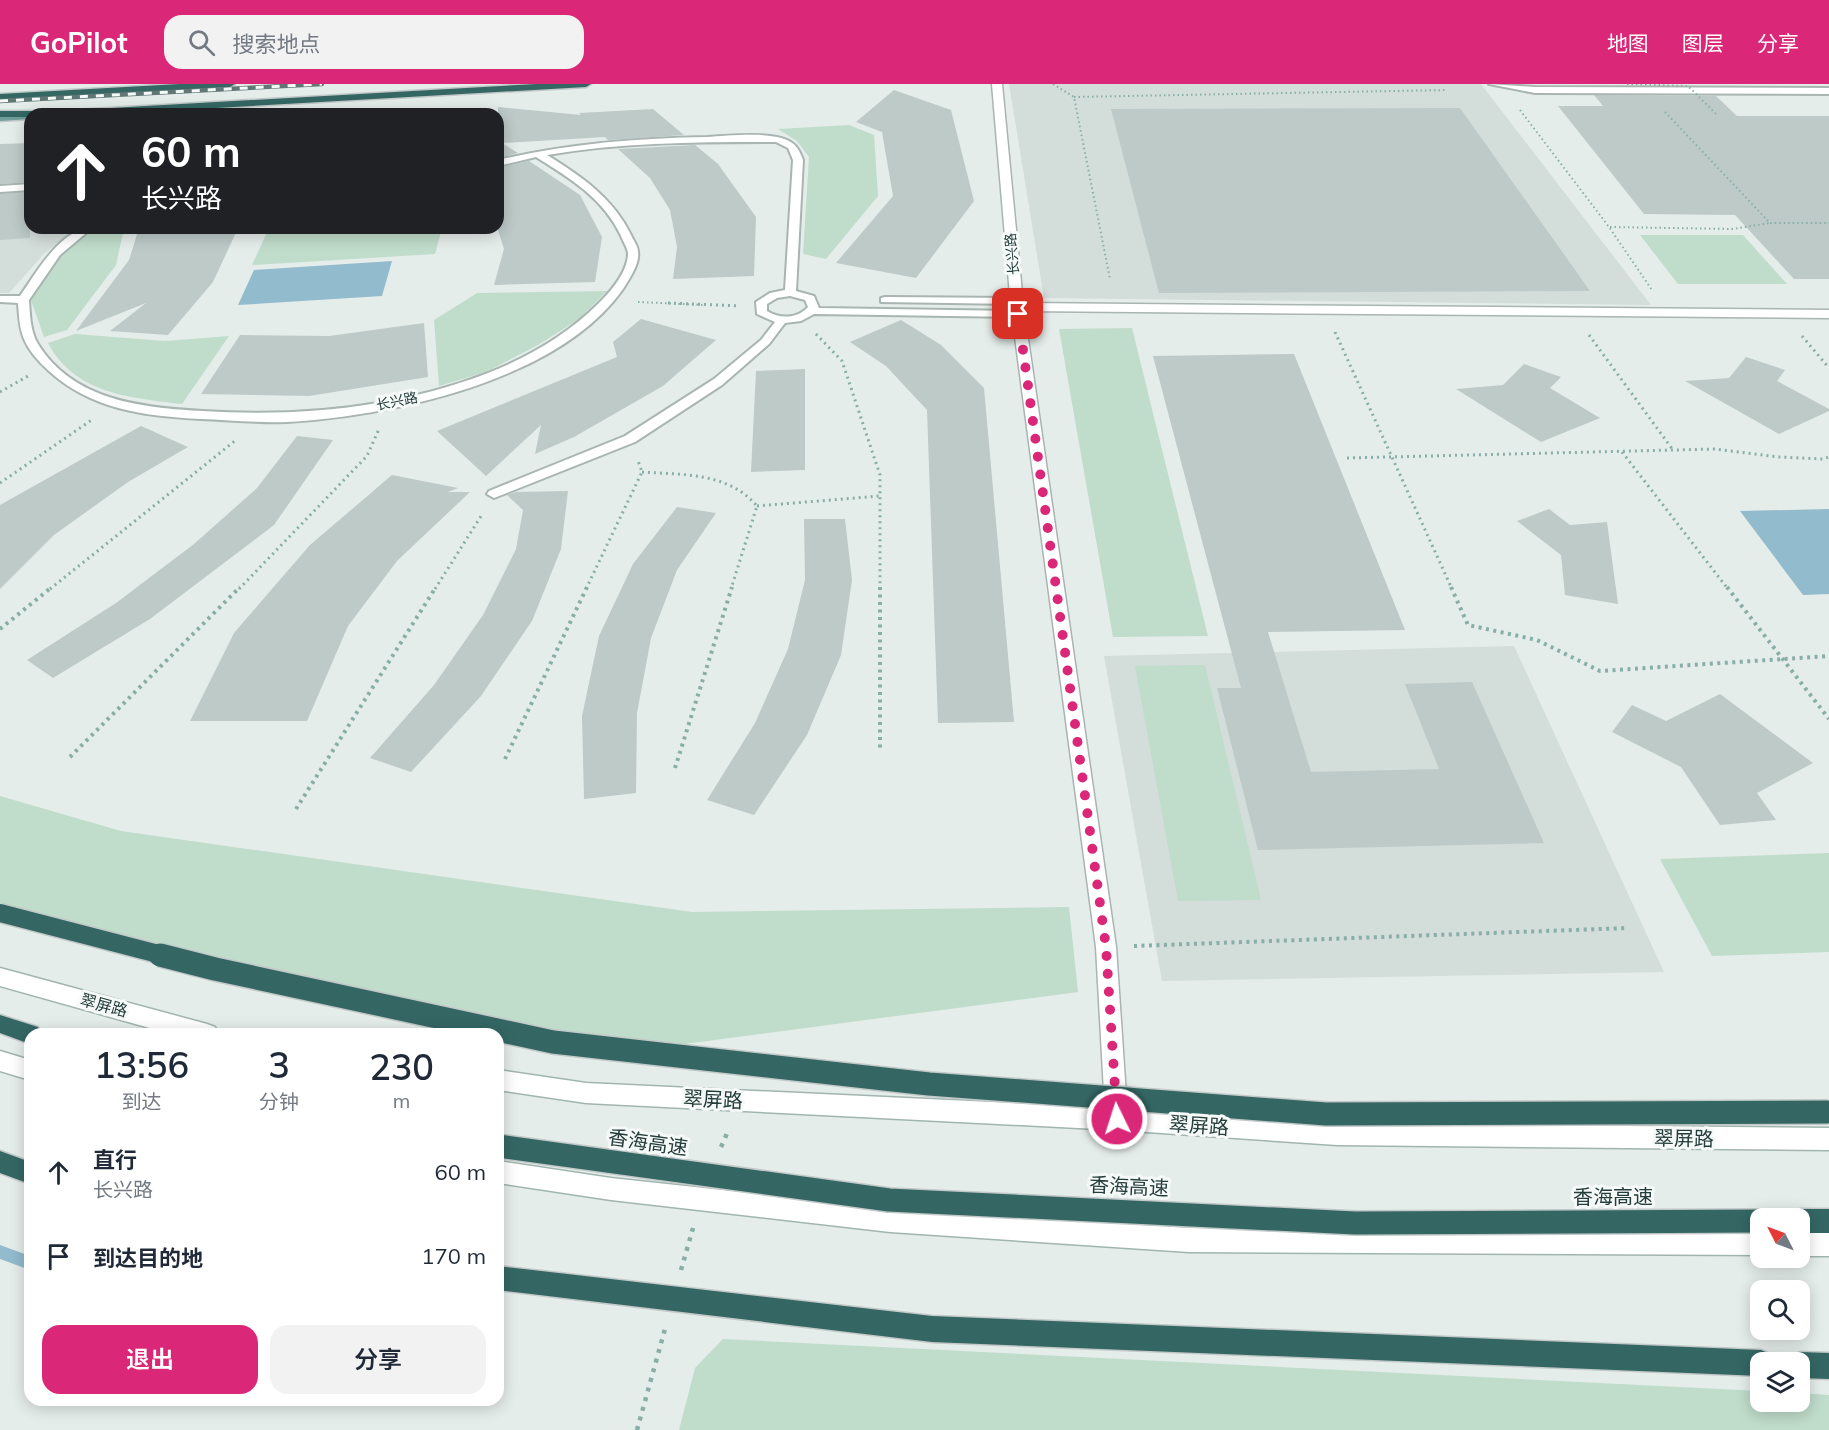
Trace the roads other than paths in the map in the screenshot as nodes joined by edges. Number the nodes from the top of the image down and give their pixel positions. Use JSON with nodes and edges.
{"nodes":[{"id":1,"x":230,"y":84,"type":"edge"},
{"id":2,"x":586,"y":84,"type":"edge"},
{"id":3,"x":997,"y":84,"type":"edge"},
{"id":4,"x":1519,"y":84,"type":"edge"},
{"id":5,"x":1498,"y":85,"type":"edge"},
{"id":6,"x":1535,"y":90,"type":"junction"},
{"id":7,"x":1829,"y":91,"type":"edge"},
{"id":8,"x":0,"y":97,"type":"edge"},
{"id":9,"x":1820,"y":101,"type":"dead end"},
{"id":10,"x":164,"y":108,"type":"edge"},
{"id":11,"x":24,"y":115,"type":"edge"},
{"id":12,"x":0,"y":116,"type":"edge"},
{"id":13,"x":24,"y":116,"type":"edge"},
{"id":14,"x":538,"y":154,"type":"junction"},
{"id":15,"x":504,"y":162,"type":"edge"},
{"id":16,"x":24,"y":187,"type":"edge"},
{"id":17,"x":0,"y":189,"type":"edge"},
{"id":18,"x":80,"y":234,"type":"edge"},
{"id":19,"x":790,"y":293,"type":"junction"},
{"id":20,"x":0,"y":299,"type":"edge"},
{"id":21,"x":23,"y":300,"type":"junction"},
{"id":22,"x":811,"y":305,"type":"junction"},
{"id":23,"x":1017,"y":307,"type":"junction"},
{"id":24,"x":1829,"y":314,"type":"edge"},
{"id":25,"x":782,"y":320,"type":"junction"},
{"id":26,"x":494,"y":494,"type":"road end"},
{"id":27,"x":0,"y":913,"type":"edge"},
{"id":28,"x":0,"y":976,"type":"edge"},
{"id":29,"x":0,"y":1024,"type":"edge"},
{"id":30,"x":186,"y":1028,"type":"edge"},
{"id":31,"x":488,"y":1028,"type":"edge"},
{"id":32,"x":504,"y":1031,"type":"edge"},
{"id":33,"x":24,"y":1032,"type":"edge"},
{"id":34,"x":0,"y":1061,"type":"edge"},
{"id":35,"x":24,"y":1068,"type":"edge"},
{"id":36,"x":504,"y":1081,"type":"edge"},
{"id":37,"x":1829,"y":1112,"type":"edge"},
{"id":38,"x":1117,"y":1119,"type":"junction"},
{"id":39,"x":1829,"y":1139,"type":"edge"},
{"id":40,"x":504,"y":1147,"type":"edge"},
{"id":41,"x":0,"y":1162,"type":"edge"},
{"id":42,"x":24,"y":1171,"type":"edge"},
{"id":43,"x":504,"y":1173,"type":"edge"},
{"id":44,"x":1750,"y":1221,"type":"edge"},
{"id":45,"x":1810,"y":1221,"type":"edge"},
{"id":46,"x":1829,"y":1221,"type":"edge"},
{"id":47,"x":1750,"y":1243,"type":"edge"},
{"id":48,"x":1810,"y":1244,"type":"edge"},
{"id":49,"x":1829,"y":1244,"type":"edge"},
{"id":50,"x":504,"y":1279,"type":"edge"},
{"id":51,"x":1750,"y":1363,"type":"edge"},
{"id":52,"x":1810,"y":1365,"type":"edge"},
{"id":53,"x":1829,"y":1366,"type":"edge"}],
"edges":[{"from":1,"to":8,"type":"highway"},
{"from":2,"to":10,"type":"highway"},
{"from":3,"to":23,"type":"street","name":"长兴路"},
{"from":4,"to":5,"type":"lane"},
{"from":5,"to":6,"type":"lane"},
{"from":6,"to":7,"type":"lane"},
{"from":6,"to":9,"type":"lane"},
{"from":11,"to":12,"type":"highway"},
{"from":12,"to":13,"type":"main road"},
{"from":14,"to":15,"type":"lane"},
{"from":14,"to":19,"type":"lane"},
{"from":14,"to":21,"type":"lane","name":"长兴路"},
{"from":16,"to":17,"type":"lane"},
{"from":18,"to":21,"type":"lane"},
{"from":19,"to":22,"type":"lane"},
{"from":19,"to":25,"type":"lane"},
{"from":20,"to":21,"type":"lane"},
{"from":22,"to":23,"type":"lane"},
{"from":22,"to":25,"type":"lane"},
{"from":23,"to":24,"type":"street"},
{"from":23,"to":38,"type":"street","name":"长兴路"},
{"from":25,"to":26,"type":"lane"},
{"from":27,"to":31,"type":"highway","bridge":true},
{"from":28,"to":30,"type":"street","name":"翠屏路"},
{"from":29,"to":33,"type":"highway"},
{"from":32,"to":37,"type":"highway","bridge":true},
{"from":34,"to":35,"type":"street"},
{"from":36,"to":38,"type":"street","name":"翠屏路"},
{"from":38,"to":39,"type":"street","name":"翠屏路"},
{"from":40,"to":44,"type":"highway","name":"香海高速","bridge":true},
{"from":41,"to":42,"type":"highway"},
{"from":43,"to":47,"type":"street"},
{"from":45,"to":46,"type":"highway"},
{"from":48,"to":49,"type":"street"},
{"from":50,"to":51,"type":"highway"},
{"from":52,"to":53,"type":"highway"}]}
